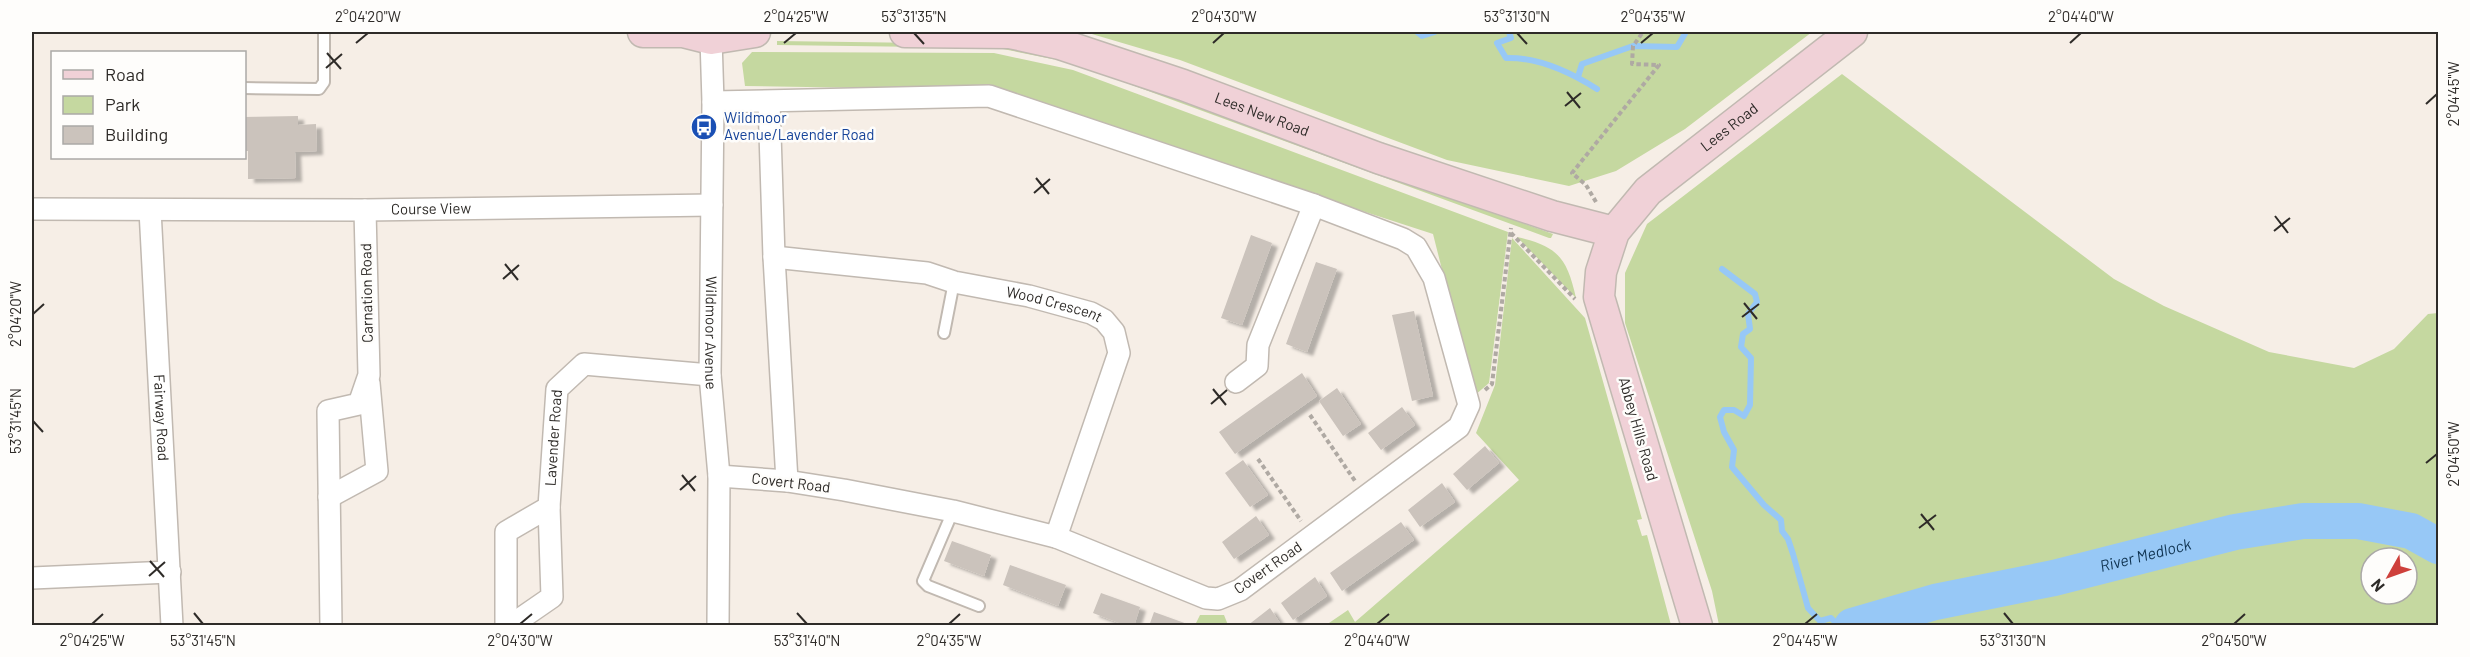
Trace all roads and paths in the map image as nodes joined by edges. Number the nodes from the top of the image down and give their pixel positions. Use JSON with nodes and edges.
{"nodes":[{"id":1,"x":324,"y":32,"type":"edge"},
{"id":2,"x":643,"y":32,"type":"edge"},
{"id":3,"x":755,"y":32,"type":"edge"},
{"id":4,"x":905,"y":32,"type":"edge"},
{"id":5,"x":1643,"y":32,"type":"edge"},
{"id":6,"x":1852,"y":32,"type":"edge"},
{"id":7,"x":711,"y":39,"type":"junction"},
{"id":8,"x":246,"y":88,"type":"edge"},
{"id":9,"x":713,"y":102,"type":"junction"},
{"id":10,"x":769,"y":102,"type":"junction"},
{"id":11,"x":712,"y":205,"type":"junction"},
{"id":12,"x":1314,"y":206,"type":"junction"},
{"id":13,"x":32,"y":209,"type":"edge"},
{"id":14,"x":150,"y":210,"type":"junction"},
{"id":15,"x":365,"y":210,"type":"junction"},
{"id":16,"x":1614,"y":232,"type":"junction"},
{"id":17,"x":774,"y":257,"type":"junction"},
{"id":18,"x":954,"y":282,"type":"junction"},
{"id":19,"x":1579,"y":303,"type":"dead end"},
{"id":20,"x":944,"y":333,"type":"dead end"},
{"id":21,"x":369,"y":375,"type":"junction"},
{"id":22,"x":710,"y":375,"type":"junction"},
{"id":23,"x":1236,"y":382,"type":"dead end"},
{"id":24,"x":1469,"y":405,"type":"junction"},
{"id":25,"x":1310,"y":415,"type":"dead end"},
{"id":26,"x":1258,"y":459,"type":"dead end"},
{"id":27,"x":719,"y":476,"type":"junction"},
{"id":28,"x":787,"y":481,"type":"junction"},
{"id":29,"x":1366,"y":496,"type":"junction"},
{"id":30,"x":329,"y":497,"type":"junction"},
{"id":31,"x":549,"y":507,"type":"junction"},
{"id":32,"x":953,"y":511,"type":"junction"},
{"id":33,"x":1056,"y":537,"type":"junction"},
{"id":34,"x":1312,"y":537,"type":"junction"},
{"id":35,"x":170,"y":572,"type":"junction"},
{"id":36,"x":32,"y":578,"type":"edge"},
{"id":37,"x":979,"y":606,"type":"dead end"},
{"id":38,"x":172,"y":626,"type":"edge"},
{"id":39,"x":331,"y":626,"type":"edge"},
{"id":40,"x":508,"y":626,"type":"edge"},
{"id":41,"x":718,"y":626,"type":"edge"},
{"id":42,"x":1697,"y":626,"type":"edge"}],
"edges":[{"from":1,"to":8,"type":"lane"},
{"from":2,"to":7,"type":"street"},
{"from":3,"to":7,"type":"street"},
{"from":4,"to":16,"type":"street","name":"Lees New Road"},
{"from":5,"to":16,"type":"path"},
{"from":6,"to":16,"type":"street","name":"Lees Road"},
{"from":7,"to":9,"type":"street","name":"Wildmoor Avenue"},
{"from":9,"to":10,"type":"street"},
{"from":9,"to":11,"type":"street","name":"Wildmoor Avenue"},
{"from":10,"to":12,"type":"street"},
{"from":10,"to":17,"type":"street"},
{"from":11,"to":15,"type":"street","name":"Course View"},
{"from":11,"to":22,"type":"street","name":"Wildmoor Avenue"},
{"from":12,"to":23,"type":"street"},
{"from":12,"to":24,"type":"street"},
{"from":13,"to":14,"type":"street","name":"Course View"},
{"from":14,"to":15,"type":"street","name":"Course View"},
{"from":14,"to":35,"type":"street","name":"Fairway Road"},
{"from":15,"to":21,"type":"street","name":"Carnation Road"},
{"from":16,"to":42,"type":"street","name":"Abbey Hills Road"},
{"from":17,"to":18,"type":"street","name":"Wood Crescent"},
{"from":17,"to":28,"type":"street"},
{"from":18,"to":20,"type":"lane"},
{"from":18,"to":33,"type":"street","name":"Wood Crescent"},
{"from":19,"to":24,"type":"path"},
{"from":21,"to":30,"type":"street","name":"Carnation Road"},
{"from":21,"to":30,"type":"street","name":"Carnation Road"},
{"from":22,"to":27,"type":"street","name":"Wildmoor Avenue"},
{"from":22,"to":31,"type":"street","name":"Lavender Road"},
{"from":24,"to":29,"type":"street","name":"Covert Road"},
{"from":25,"to":29,"type":"path"},
{"from":26,"to":34,"type":"path"},
{"from":27,"to":28,"type":"street","name":"Covert Road"},
{"from":27,"to":41,"type":"street","name":"Wildmoor Avenue"},
{"from":28,"to":32,"type":"street","name":"Covert Road"},
{"from":29,"to":34,"type":"street","name":"Covert Road"},
{"from":30,"to":39,"type":"street","name":"Carnation Road"},
{"from":31,"to":40,"type":"street","name":"Lavender Road"},
{"from":31,"to":40,"type":"street","name":"Lavender Road"},
{"from":32,"to":33,"type":"street","name":"Covert Road"},
{"from":32,"to":37,"type":"lane"},
{"from":33,"to":34,"type":"street","name":"Covert Road"},
{"from":35,"to":36,"type":"street"},
{"from":35,"to":38,"type":"street","name":"Fairway Road"}]}
